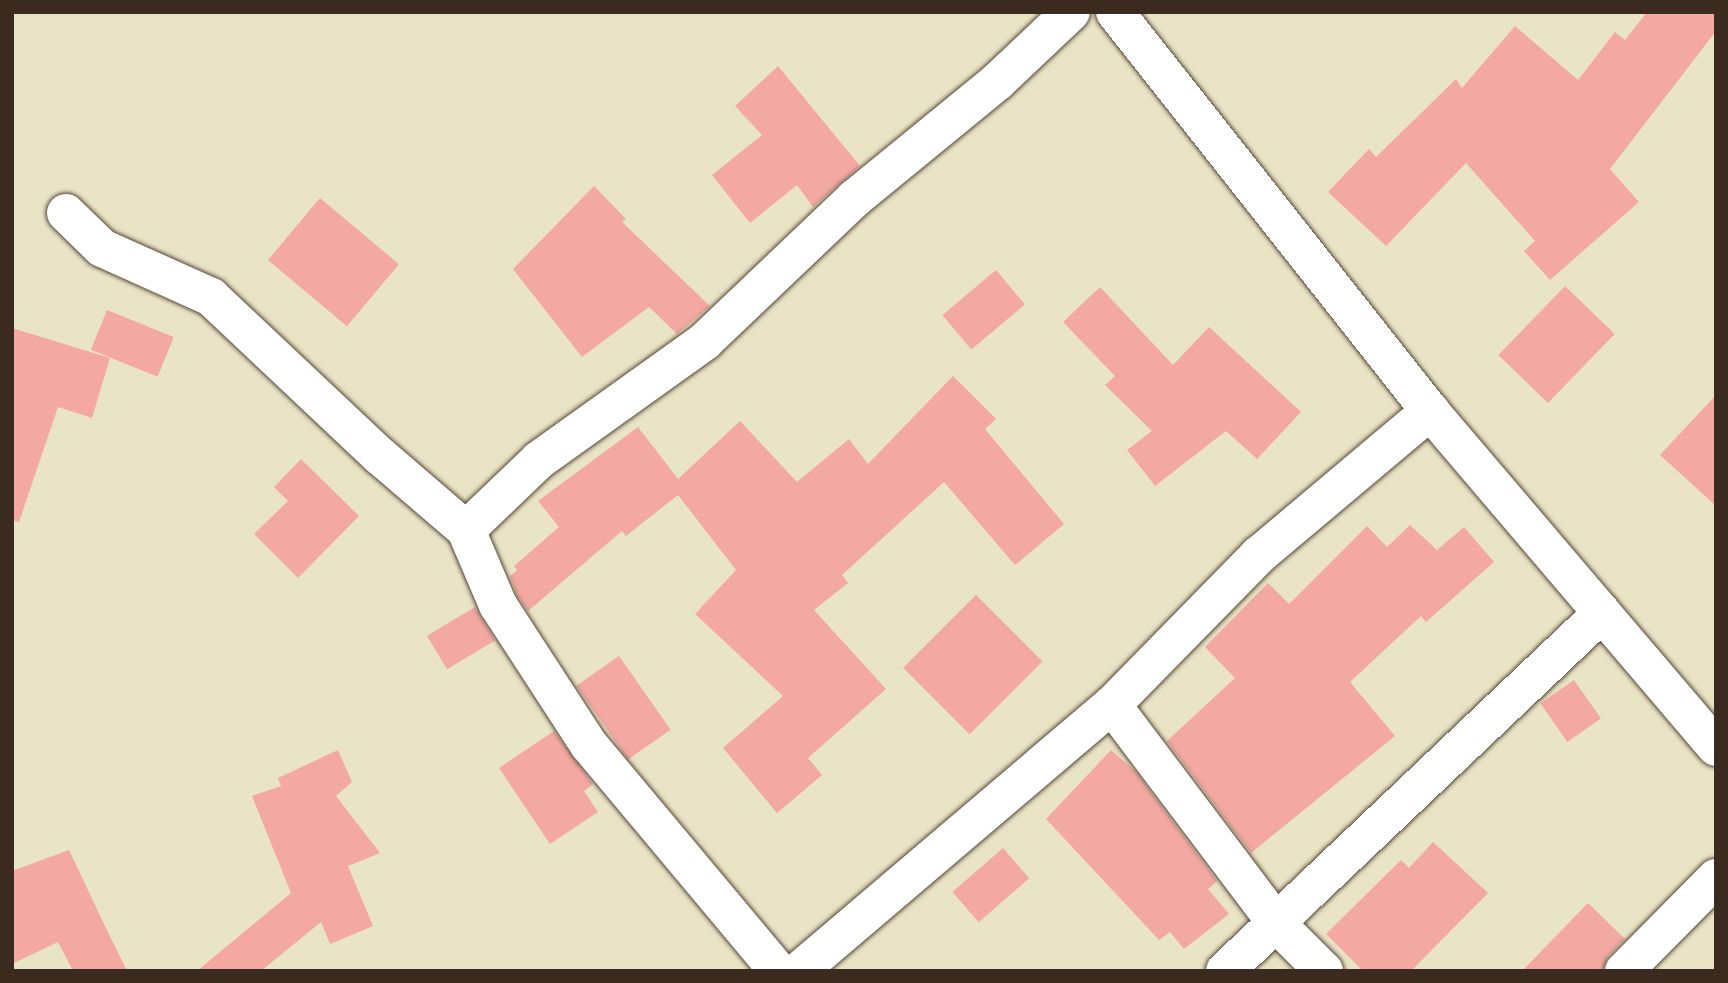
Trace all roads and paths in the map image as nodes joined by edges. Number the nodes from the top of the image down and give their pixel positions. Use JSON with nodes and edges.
{"nodes":[{"id":1,"x":1071,"y":12,"type":"edge"},
{"id":2,"x":1115,"y":12,"type":"edge"},
{"id":3,"x":66,"y":213,"type":"dead end"},
{"id":4,"x":1430,"y":411,"type":"junction"},
{"id":5,"x":466,"y":530,"type":"junction"},
{"id":6,"x":1602,"y":613,"type":"junction"},
{"id":7,"x":1112,"y":705,"type":"junction"},
{"id":8,"x":1716,"y":747,"type":"edge"},
{"id":9,"x":1716,"y":877,"type":"edge"},
{"id":10,"x":1276,"y":923,"type":"junction"},
{"id":11,"x":778,"y":971,"type":"edge"},
{"id":12,"x":799,"y":971,"type":"edge"},
{"id":13,"x":1225,"y":971,"type":"edge"},
{"id":14,"x":1324,"y":971,"type":"edge"},
{"id":15,"x":1625,"y":971,"type":"edge"}],
"edges":[{"from":1,"to":5,"type":"street"},
{"from":2,"to":4,"type":"street"},
{"from":3,"to":5,"type":"street"},
{"from":4,"to":6,"type":"street"},
{"from":4,"to":7,"type":"street"},
{"from":5,"to":11,"type":"street"},
{"from":6,"to":8,"type":"street"},
{"from":6,"to":10,"type":"street"},
{"from":7,"to":10,"type":"street"},
{"from":7,"to":12,"type":"street"},
{"from":9,"to":15,"type":"street"},
{"from":10,"to":13,"type":"street"},
{"from":10,"to":14,"type":"street"}]}
